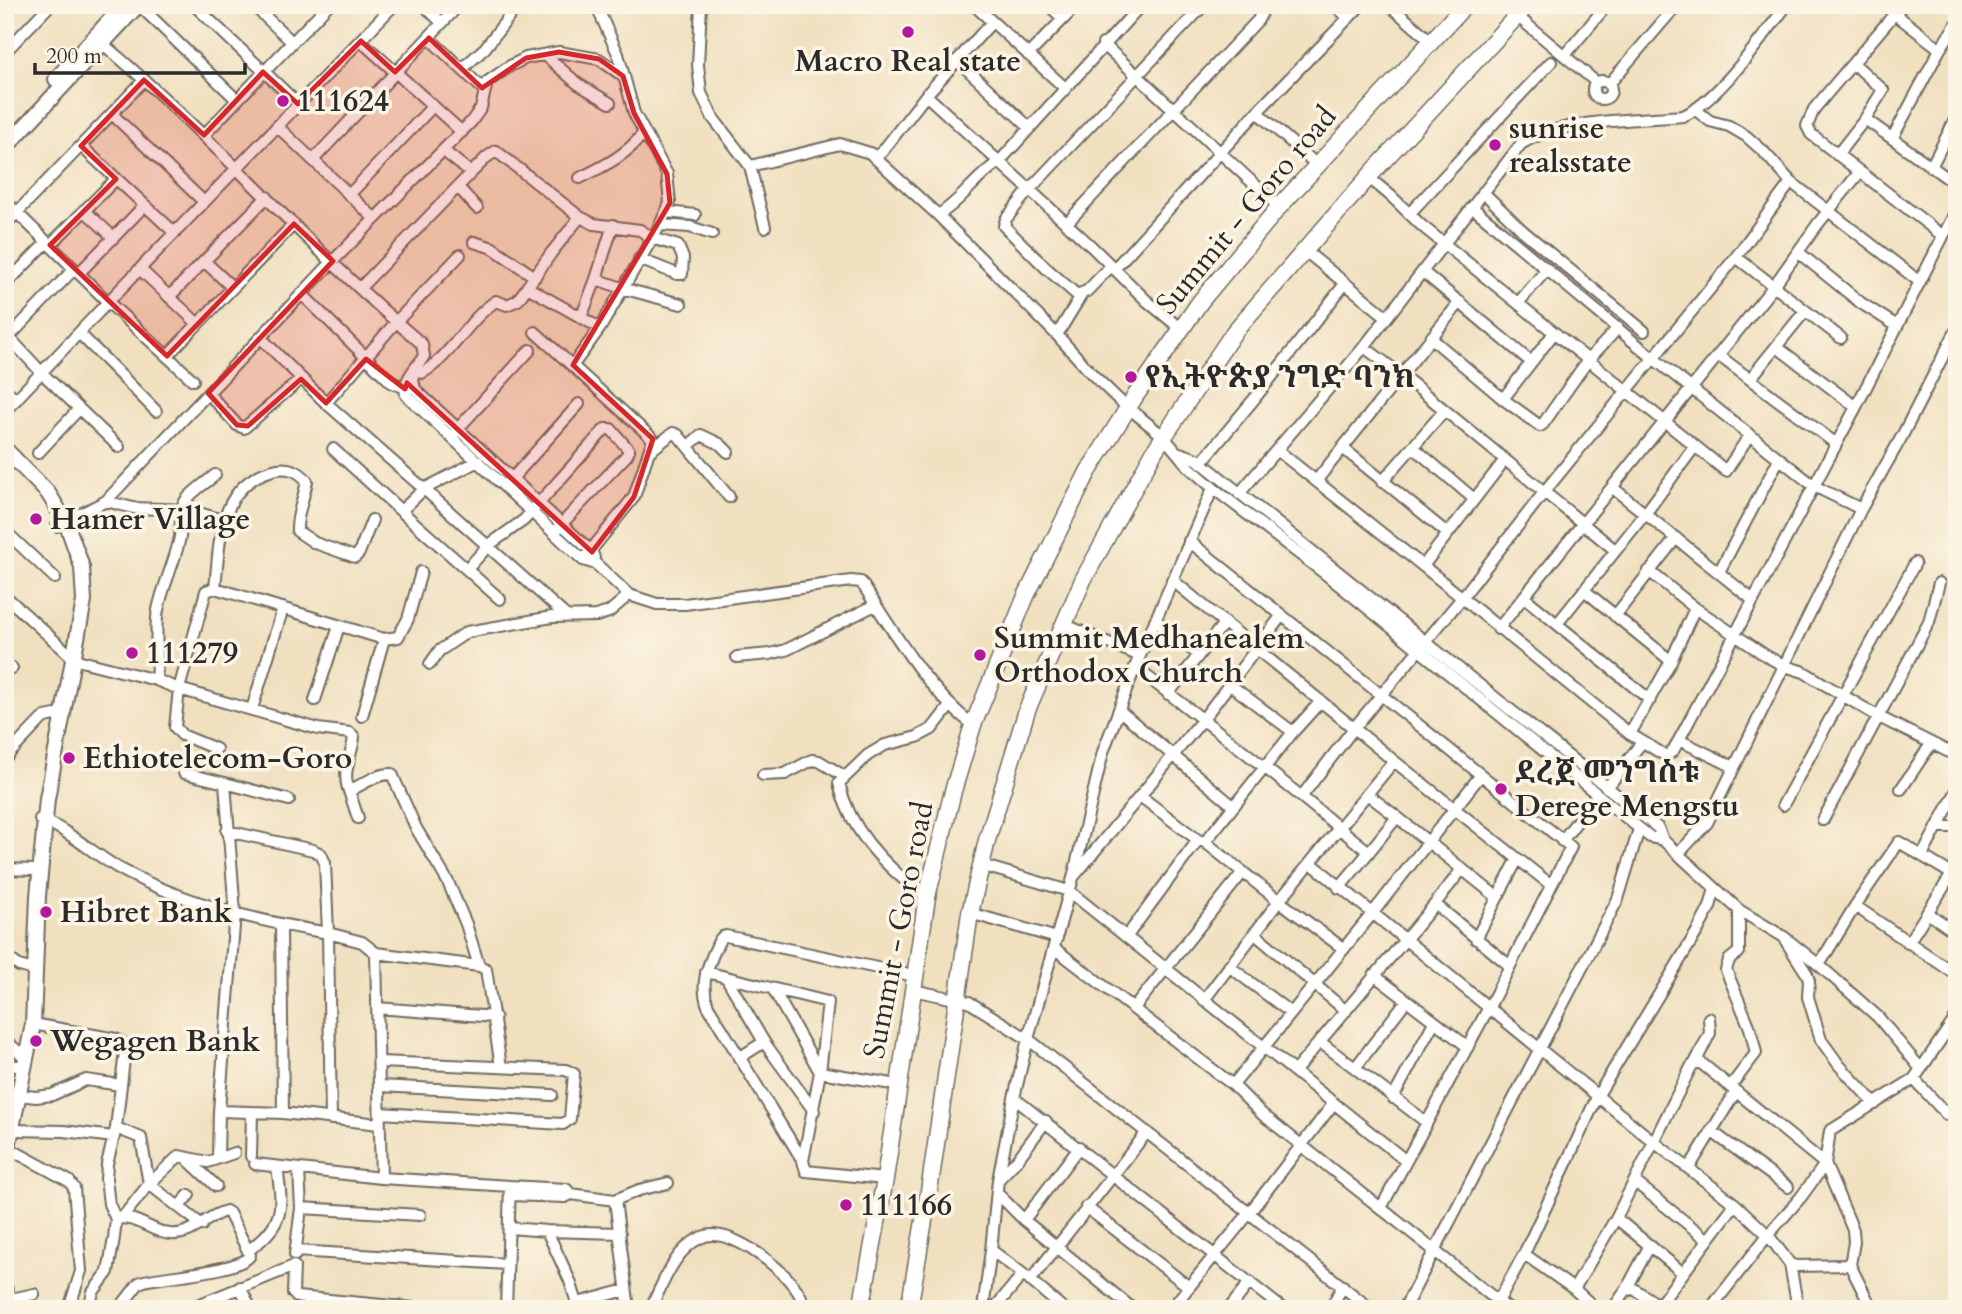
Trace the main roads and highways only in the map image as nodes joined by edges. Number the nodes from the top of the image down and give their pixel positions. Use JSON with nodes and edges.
{"nodes":[{"id":1,"x":139,"y":5,"type":"edge"},
{"id":2,"x":1458,"y":7,"type":"edge"},
{"id":3,"x":116,"y":8,"type":"edge"},
{"id":4,"x":1522,"y":11,"type":"edge"},
{"id":5,"x":5,"y":134,"type":"edge"},
{"id":6,"x":5,"y":148,"type":"edge"},
{"id":7,"x":5,"y":449,"type":"edge"},
{"id":8,"x":5,"y":463,"type":"edge"},
{"id":9,"x":62,"y":524,"type":"junction"},
{"id":10,"x":73,"y":653,"type":"junction"},
{"id":11,"x":43,"y":820,"type":"junction"},
{"id":12,"x":15,"y":1062,"type":"edge"},
{"id":13,"x":7,"y":1124,"type":"edge"},
{"id":14,"x":6,"y":1155,"type":"edge"},
{"id":15,"x":861,"y":1309,"type":"edge"},
{"id":16,"x":909,"y":1309,"type":"edge"}],
"edges":[{"from":1,"to":6,"type":"main road"},
{"from":2,"to":15,"type":"highway","name":"Summit - Goro road"},
{"from":3,"to":5,"type":"main road"},
{"from":4,"to":16,"type":"highway"},
{"from":7,"to":9,"type":"main road"},
{"from":8,"to":9,"type":"main road"},
{"from":9,"to":10,"type":"main road"},
{"from":10,"to":11,"type":"main road"},
{"from":10,"to":11,"type":"main road"},
{"from":11,"to":12,"type":"main road"},
{"from":11,"to":13,"type":"main road"},
{"from":12,"to":13,"type":"main road"},
{"from":13,"to":14,"type":"main road"}]}
